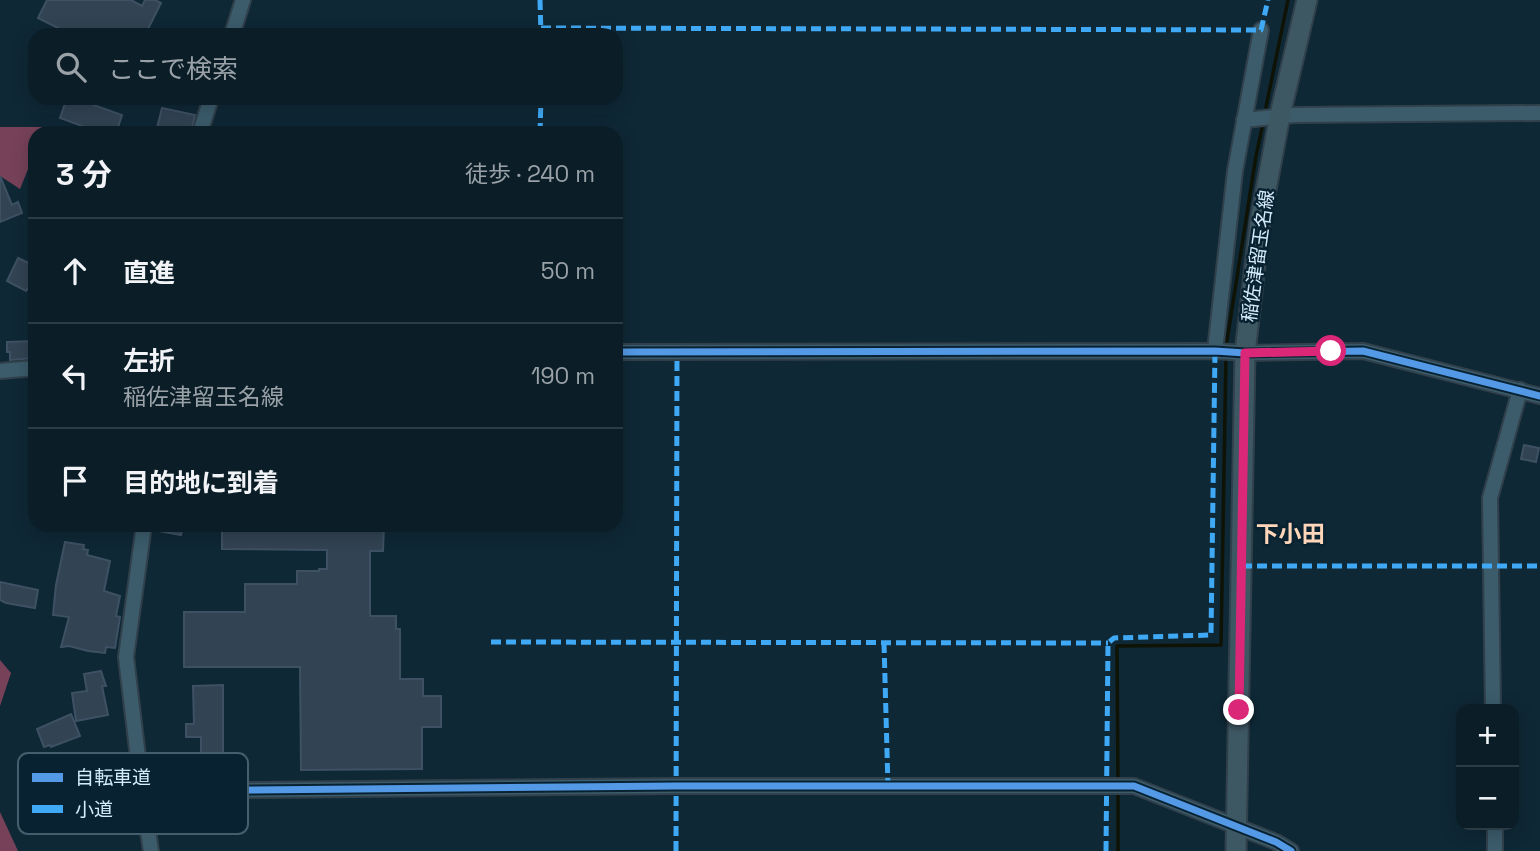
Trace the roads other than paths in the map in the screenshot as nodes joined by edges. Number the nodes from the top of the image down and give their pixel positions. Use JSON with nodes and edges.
{"nodes":[{"id":1,"x":243,"y":0,"type":"edge"},
{"id":2,"x":1307,"y":0,"type":"edge"},
{"id":3,"x":234,"y":28,"type":"edge"},
{"id":4,"x":1261,"y":30,"type":"dead end"},
{"id":5,"x":209,"y":105,"type":"edge"},
{"id":6,"x":1540,"y":113,"type":"edge"},
{"id":7,"x":1280,"y":115,"type":"junction"},
{"id":8,"x":1244,"y":120,"type":"junction"},
{"id":9,"x":202,"y":126,"type":"edge"},
{"id":10,"x":1214,"y":351,"type":"junction"},
{"id":11,"x":623,"y":352,"type":"edge"},
{"id":12,"x":1244,"y":353,"type":"junction"},
{"id":13,"x":28,"y":369,"type":"edge"},
{"id":14,"x":0,"y":371,"type":"edge"},
{"id":15,"x":1520,"y":390,"type":"junction"},
{"id":16,"x":1540,"y":396,"type":"edge"},
{"id":17,"x":143,"y":532,"type":"edge"},
{"id":18,"x":1493,"y":704,"type":"edge"},
{"id":19,"x":137,"y":753,"type":"edge"},
{"id":20,"x":248,"y":790,"type":"edge"},
{"id":21,"x":1236,"y":827,"type":"junction"},
{"id":22,"x":1495,"y":830,"type":"edge"},
{"id":23,"x":1275,"y":846,"type":"edge"},
{"id":24,"x":1236,"y":851,"type":"edge"},
{"id":25,"x":1291,"y":851,"type":"edge"},
{"id":26,"x":1495,"y":851,"type":"edge"}],
"edges":[{"from":1,"to":3,"type":"street"},
{"from":2,"to":7,"type":"main road","name":"稲佐津留玉名線"},
{"from":4,"to":8,"type":"street"},
{"from":5,"to":9,"type":"street"},
{"from":6,"to":7,"type":"street"},
{"from":7,"to":8,"type":"street"},
{"from":7,"to":12,"type":"main road","name":"稲佐津留玉名線"},
{"from":8,"to":10,"type":"street"},
{"from":10,"to":11,"type":"street"},
{"from":10,"to":12,"type":"street"},
{"from":12,"to":15,"type":"street"},
{"from":12,"to":21,"type":"main road","name":"稲佐津留玉名線"},
{"from":13,"to":14,"type":"street"},
{"from":15,"to":16,"type":"street"},
{"from":15,"to":18,"type":"street"},
{"from":17,"to":19,"type":"street"},
{"from":20,"to":21,"type":"street"},
{"from":21,"to":23,"type":"street"},
{"from":21,"to":24,"type":"main road","name":"稲佐津留玉名線"},
{"from":22,"to":26,"type":"street"},
{"from":23,"to":25,"type":"street"}]}
